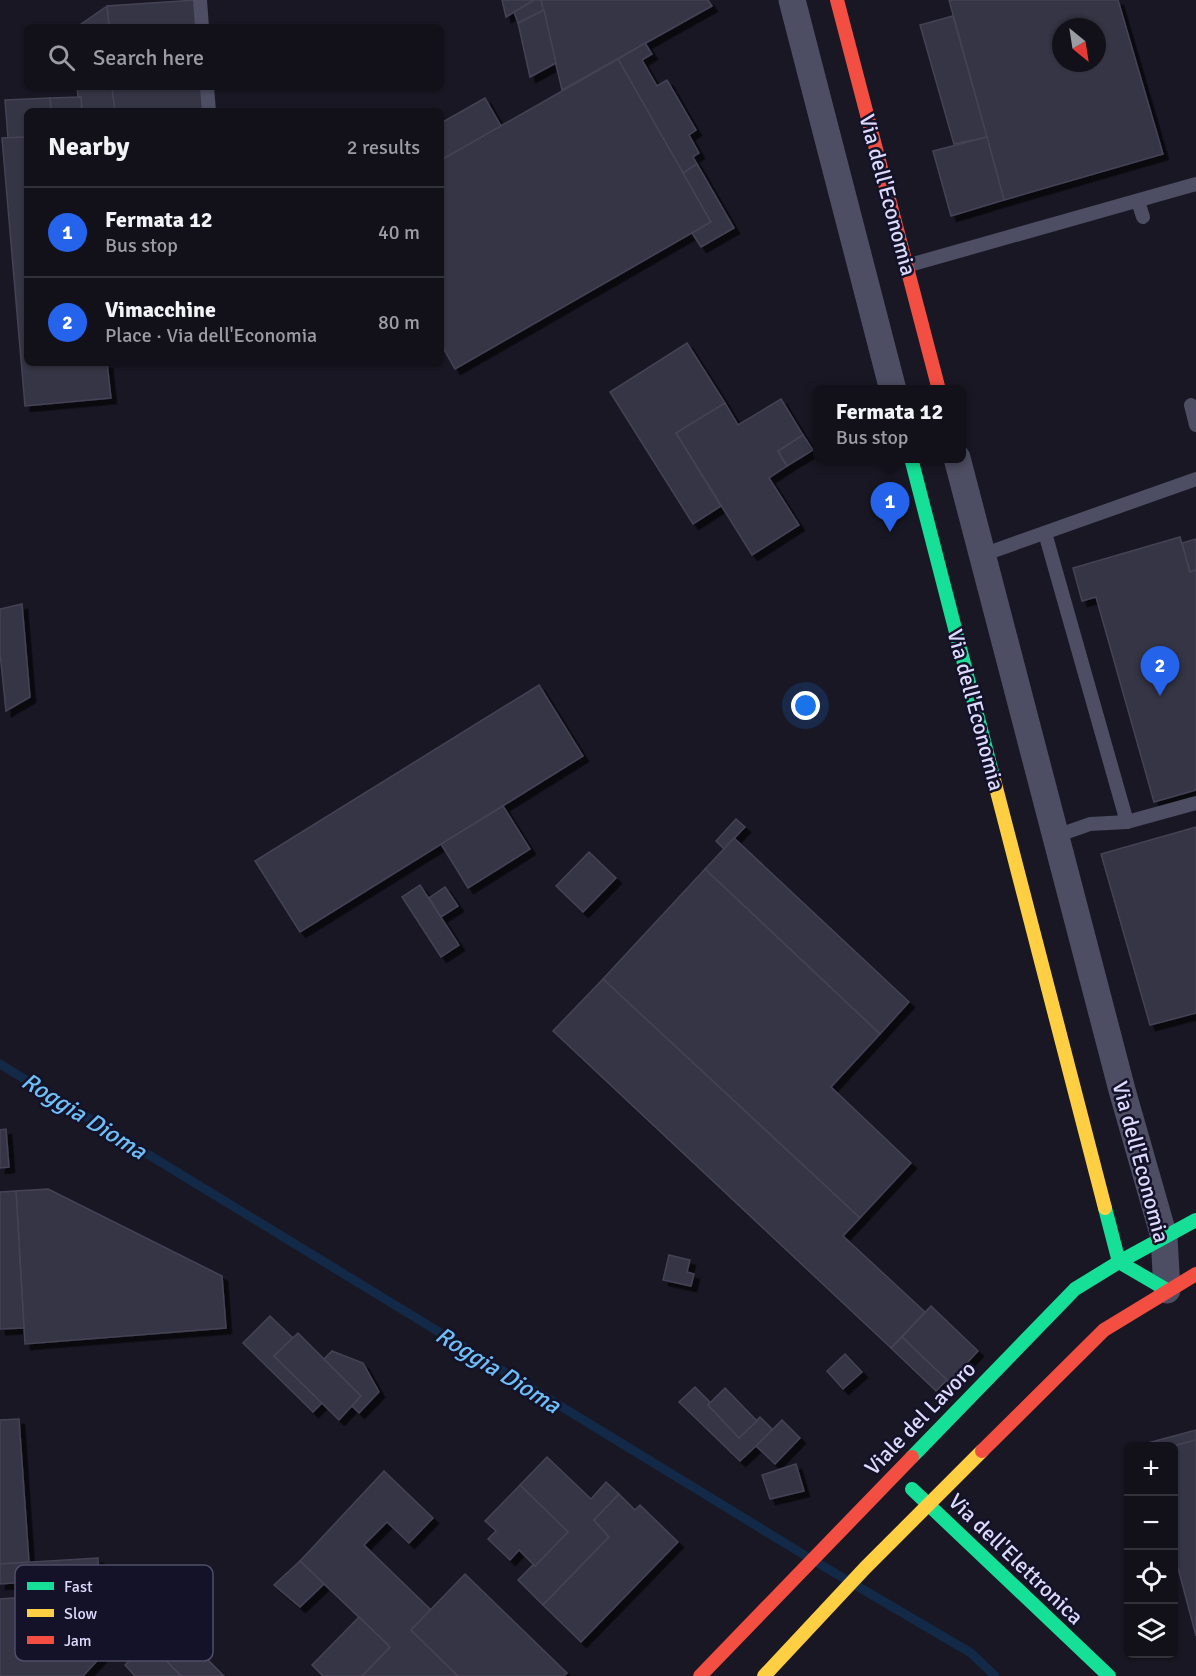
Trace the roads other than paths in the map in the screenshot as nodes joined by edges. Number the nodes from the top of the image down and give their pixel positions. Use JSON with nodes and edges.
{"nodes":[{"id":1,"x":200,"y":0,"type":"edge"},
{"id":2,"x":792,"y":0,"type":"edge"},
{"id":3,"x":837,"y":0,"type":"edge"},
{"id":4,"x":202,"y":24,"type":"edge"},
{"id":5,"x":207,"y":90,"type":"edge"},
{"id":6,"x":209,"y":108,"type":"edge"},
{"id":7,"x":1196,"y":184,"type":"edge"},
{"id":8,"x":1138,"y":201,"type":"junction"},
{"id":9,"x":1143,"y":217,"type":"dead end"},
{"id":10,"x":906,"y":266,"type":"junction"},
{"id":11,"x":892,"y":385,"type":"edge"},
{"id":12,"x":938,"y":385,"type":"edge"},
{"id":13,"x":1191,"y":405,"type":"dead end"},
{"id":14,"x":1196,"y":425,"type":"edge"},
{"id":15,"x":912,"y":463,"type":"edge"},
{"id":16,"x":958,"y":463,"type":"edge"},
{"id":17,"x":1196,"y":479,"type":"edge"},
{"id":18,"x":1045,"y":533,"type":"junction"},
{"id":19,"x":982,"y":555,"type":"junction"},
{"id":20,"x":1196,"y":803,"type":"edge"},
{"id":21,"x":1127,"y":822,"type":"junction"},
{"id":22,"x":1056,"y":836,"type":"junction"},
{"id":23,"x":1196,"y":1220,"type":"edge"},
{"id":24,"x":1164,"y":1237,"type":"junction"},
{"id":25,"x":1119,"y":1262,"type":"junction"},
{"id":26,"x":1196,"y":1274,"type":"edge"},
{"id":27,"x":1167,"y":1290,"type":"junction"},
{"id":28,"x":895,"y":1473,"type":"junction"},
{"id":29,"x":928,"y":1504,"type":"junction"},
{"id":30,"x":700,"y":1676,"type":"edge"},
{"id":31,"x":764,"y":1676,"type":"edge"},
{"id":32,"x":1108,"y":1676,"type":"edge"}],
"edges":[{"from":1,"to":4,"type":"lane"},
{"from":2,"to":11,"type":"street","name":"Via dell'Economia"},
{"from":3,"to":10,"type":"street","name":"Via dell'Economia"},
{"from":5,"to":6,"type":"lane"},
{"from":7,"to":8,"type":"lane"},
{"from":8,"to":9,"type":"lane"},
{"from":8,"to":10,"type":"lane"},
{"from":10,"to":12,"type":"street","name":"Via dell'Economia"},
{"from":13,"to":14,"type":"lane"},
{"from":15,"to":25,"type":"street","name":"Via dell'Economia"},
{"from":16,"to":19,"type":"street","name":"Via dell'Economia"},
{"from":17,"to":18,"type":"lane"},
{"from":18,"to":19,"type":"lane"},
{"from":18,"to":21,"type":"lane"},
{"from":19,"to":22,"type":"street","name":"Via dell'Economia"},
{"from":20,"to":21,"type":"lane"},
{"from":21,"to":22,"type":"lane"},
{"from":22,"to":24,"type":"street","name":"Via dell'Economia"},
{"from":23,"to":24,"type":"street","name":"Viale del Lavoro"},
{"from":24,"to":25,"type":"street","name":"Viale del Lavoro"},
{"from":24,"to":27,"type":"street","name":"Via dell'Economia"},
{"from":25,"to":27,"type":"street","name":"Via dell'Economia"},
{"from":25,"to":28,"type":"street","name":"Viale del Lavoro"},
{"from":26,"to":27,"type":"street"},
{"from":27,"to":29,"type":"street"},
{"from":28,"to":29,"type":"street","name":"Via dell'Elettronica"},
{"from":28,"to":30,"type":"street","name":"Viale del Lavoro"},
{"from":29,"to":31,"type":"street"},
{"from":29,"to":32,"type":"street","name":"Via dell'Elettronica"}]}
